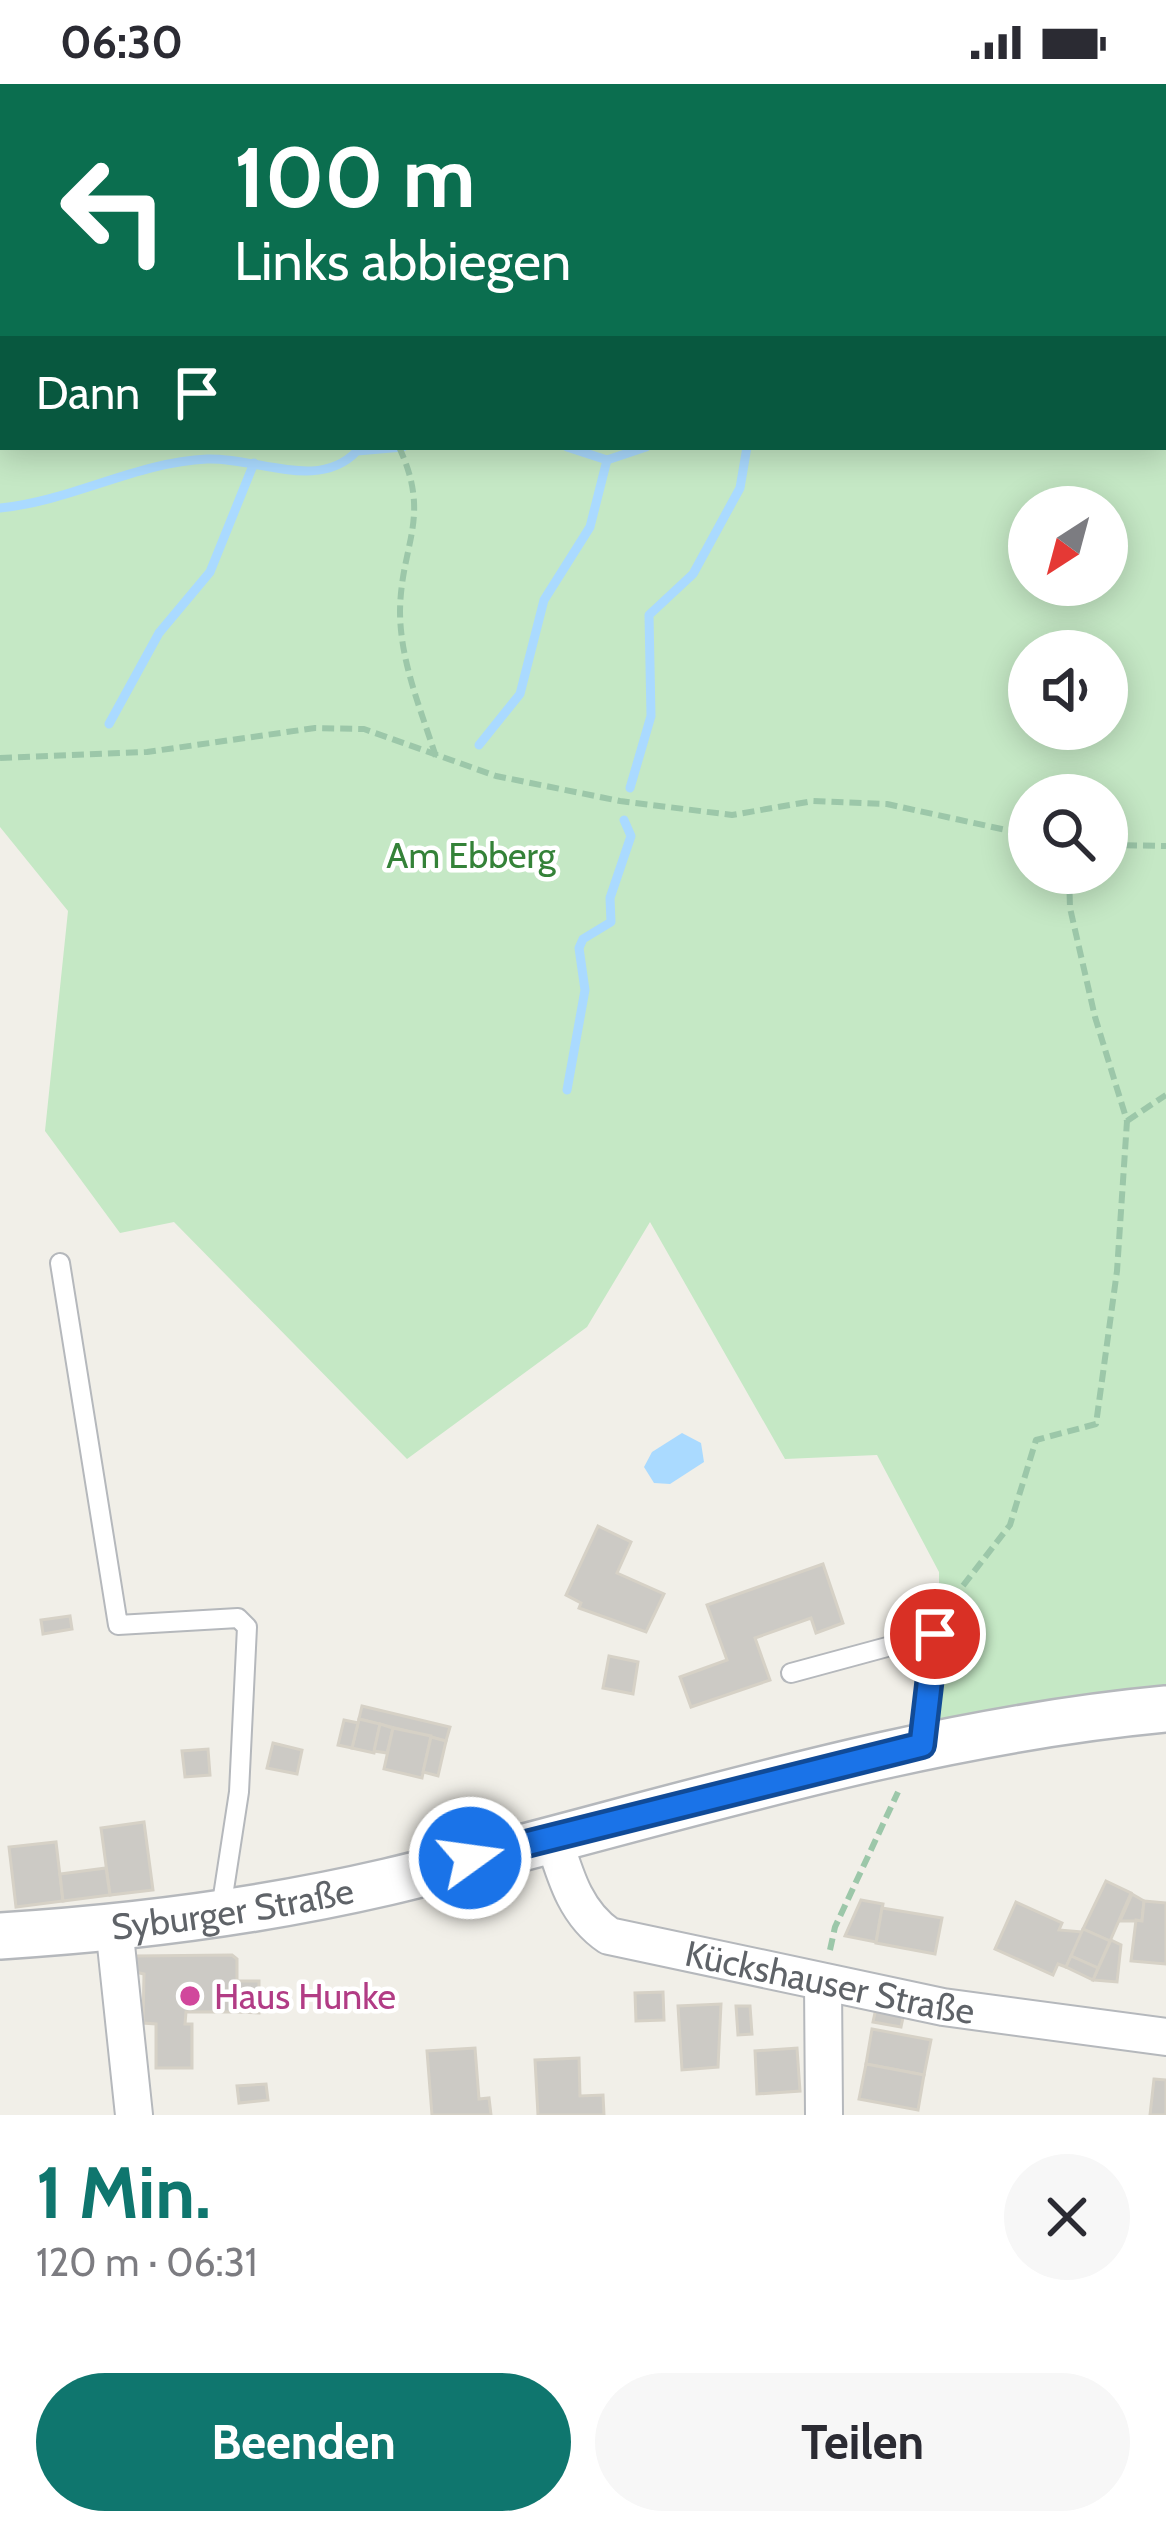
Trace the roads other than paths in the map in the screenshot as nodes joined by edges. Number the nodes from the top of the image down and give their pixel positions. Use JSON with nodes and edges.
{"nodes":[{"id":1,"x":60,"y":1263,"type":"dead end"},
{"id":2,"x":791,"y":1673,"type":"dead end"},
{"id":3,"x":1166,"y":1709,"type":"edge"},
{"id":4,"x":922,"y":1745,"type":"junction"},
{"id":5,"x":553,"y":1837,"type":"junction"},
{"id":6,"x":221,"y":1909,"type":"junction"},
{"id":7,"x":114,"y":1925,"type":"junction"},
{"id":8,"x":0,"y":1936,"type":"edge"},
{"id":9,"x":823,"y":1983,"type":"junction"},
{"id":10,"x":1166,"y":2037,"type":"edge"},
{"id":11,"x":134,"y":2115,"type":"edge"},
{"id":12,"x":824,"y":2115,"type":"edge"}],
"edges":[{"from":1,"to":6,"type":"lane"},
{"from":2,"to":4,"type":"lane"},
{"from":3,"to":4,"type":"street","name":"Syburger Straße"},
{"from":4,"to":5,"type":"street","name":"Syburger Straße"},
{"from":5,"to":6,"type":"street","name":"Syburger Straße"},
{"from":5,"to":9,"type":"street","name":"Kückshauser Straße"},
{"from":6,"to":7,"type":"street","name":"Syburger Straße"},
{"from":7,"to":8,"type":"street","name":"Syburger Straße"},
{"from":7,"to":11,"type":"street"},
{"from":9,"to":10,"type":"street","name":"Kückshauser Straße"},
{"from":9,"to":12,"type":"street"}]}
